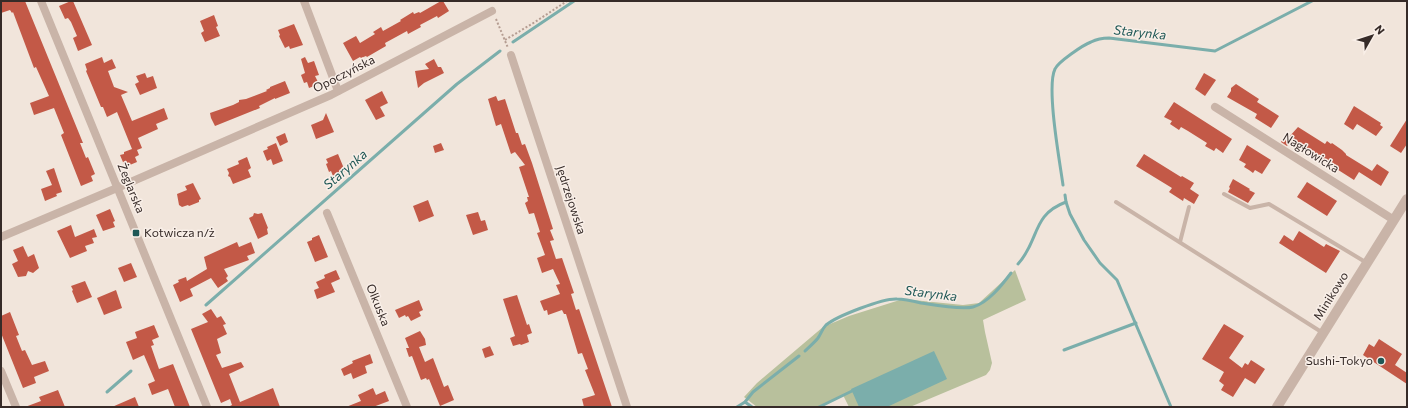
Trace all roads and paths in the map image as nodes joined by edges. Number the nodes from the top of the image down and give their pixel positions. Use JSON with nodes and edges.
{"nodes":[{"id":1,"x":41,"y":1,"type":"edge"},
{"id":2,"x":304,"y":1,"type":"edge"},
{"id":3,"x":567,"y":1,"type":"edge"},
{"id":4,"x":492,"y":10,"type":"joint"},
{"id":5,"x":505,"y":40,"type":"junction"},
{"id":6,"x":511,"y":55,"type":"joint"},
{"id":7,"x":338,"y":91,"type":"junction"},
{"id":8,"x":1215,"y":107,"type":"dead end"},
{"id":9,"x":117,"y":188,"type":"junction"},
{"id":10,"x":1224,"y":194,"type":"dead end"},
{"id":11,"x":1407,"y":199,"type":"edge"},
{"id":12,"x":1116,"y":202,"type":"dead end"},
{"id":13,"x":1188,"y":208,"type":"dead end"},
{"id":14,"x":327,"y":213,"type":"dead end"},
{"id":15,"x":1394,"y":220,"type":"junction"},
{"id":16,"x":1,"y":237,"type":"edge"},
{"id":17,"x":1180,"y":242,"type":"junction"},
{"id":18,"x":1367,"y":264,"type":"junction"},
{"id":19,"x":1324,"y":333,"type":"junction"},
{"id":20,"x":1,"y":371,"type":"edge"},
{"id":21,"x":16,"y":407,"type":"edge"},
{"id":22,"x":207,"y":407,"type":"edge"},
{"id":23,"x":407,"y":407,"type":"edge"},
{"id":24,"x":627,"y":407,"type":"edge"},
{"id":25,"x":1277,"y":407,"type":"edge"}],
"edges":[{"from":1,"to":9,"type":"street","name":"Żeglarska"},
{"from":2,"to":7,"type":"street"},
{"from":3,"to":5,"type":"path"},
{"from":4,"to":5,"type":"path"},
{"from":4,"to":7,"type":"street","name":"Opoczyńska"},
{"from":5,"to":6,"type":"path"},
{"from":6,"to":24,"type":"street","name":"Jędrzejowska"},
{"from":7,"to":9,"type":"street","name":"Opoczyńska"},
{"from":8,"to":15,"type":"street","name":"Nagłowicka"},
{"from":9,"to":16,"type":"street","name":"Opoczyńska"},
{"from":9,"to":22,"type":"street","name":"Żeglarska"},
{"from":10,"to":18,"type":"lane"},
{"from":11,"to":15,"type":"street","name":"Minikowo"},
{"from":12,"to":17,"type":"lane"},
{"from":13,"to":17,"type":"lane"},
{"from":14,"to":23,"type":"street","name":"Olkuska"},
{"from":15,"to":18,"type":"street","name":"Minikowo"},
{"from":17,"to":19,"type":"lane"},
{"from":18,"to":19,"type":"street","name":"Minikowo"},
{"from":19,"to":25,"type":"street","name":"Minikowo"},
{"from":20,"to":21,"type":"street"}]}
